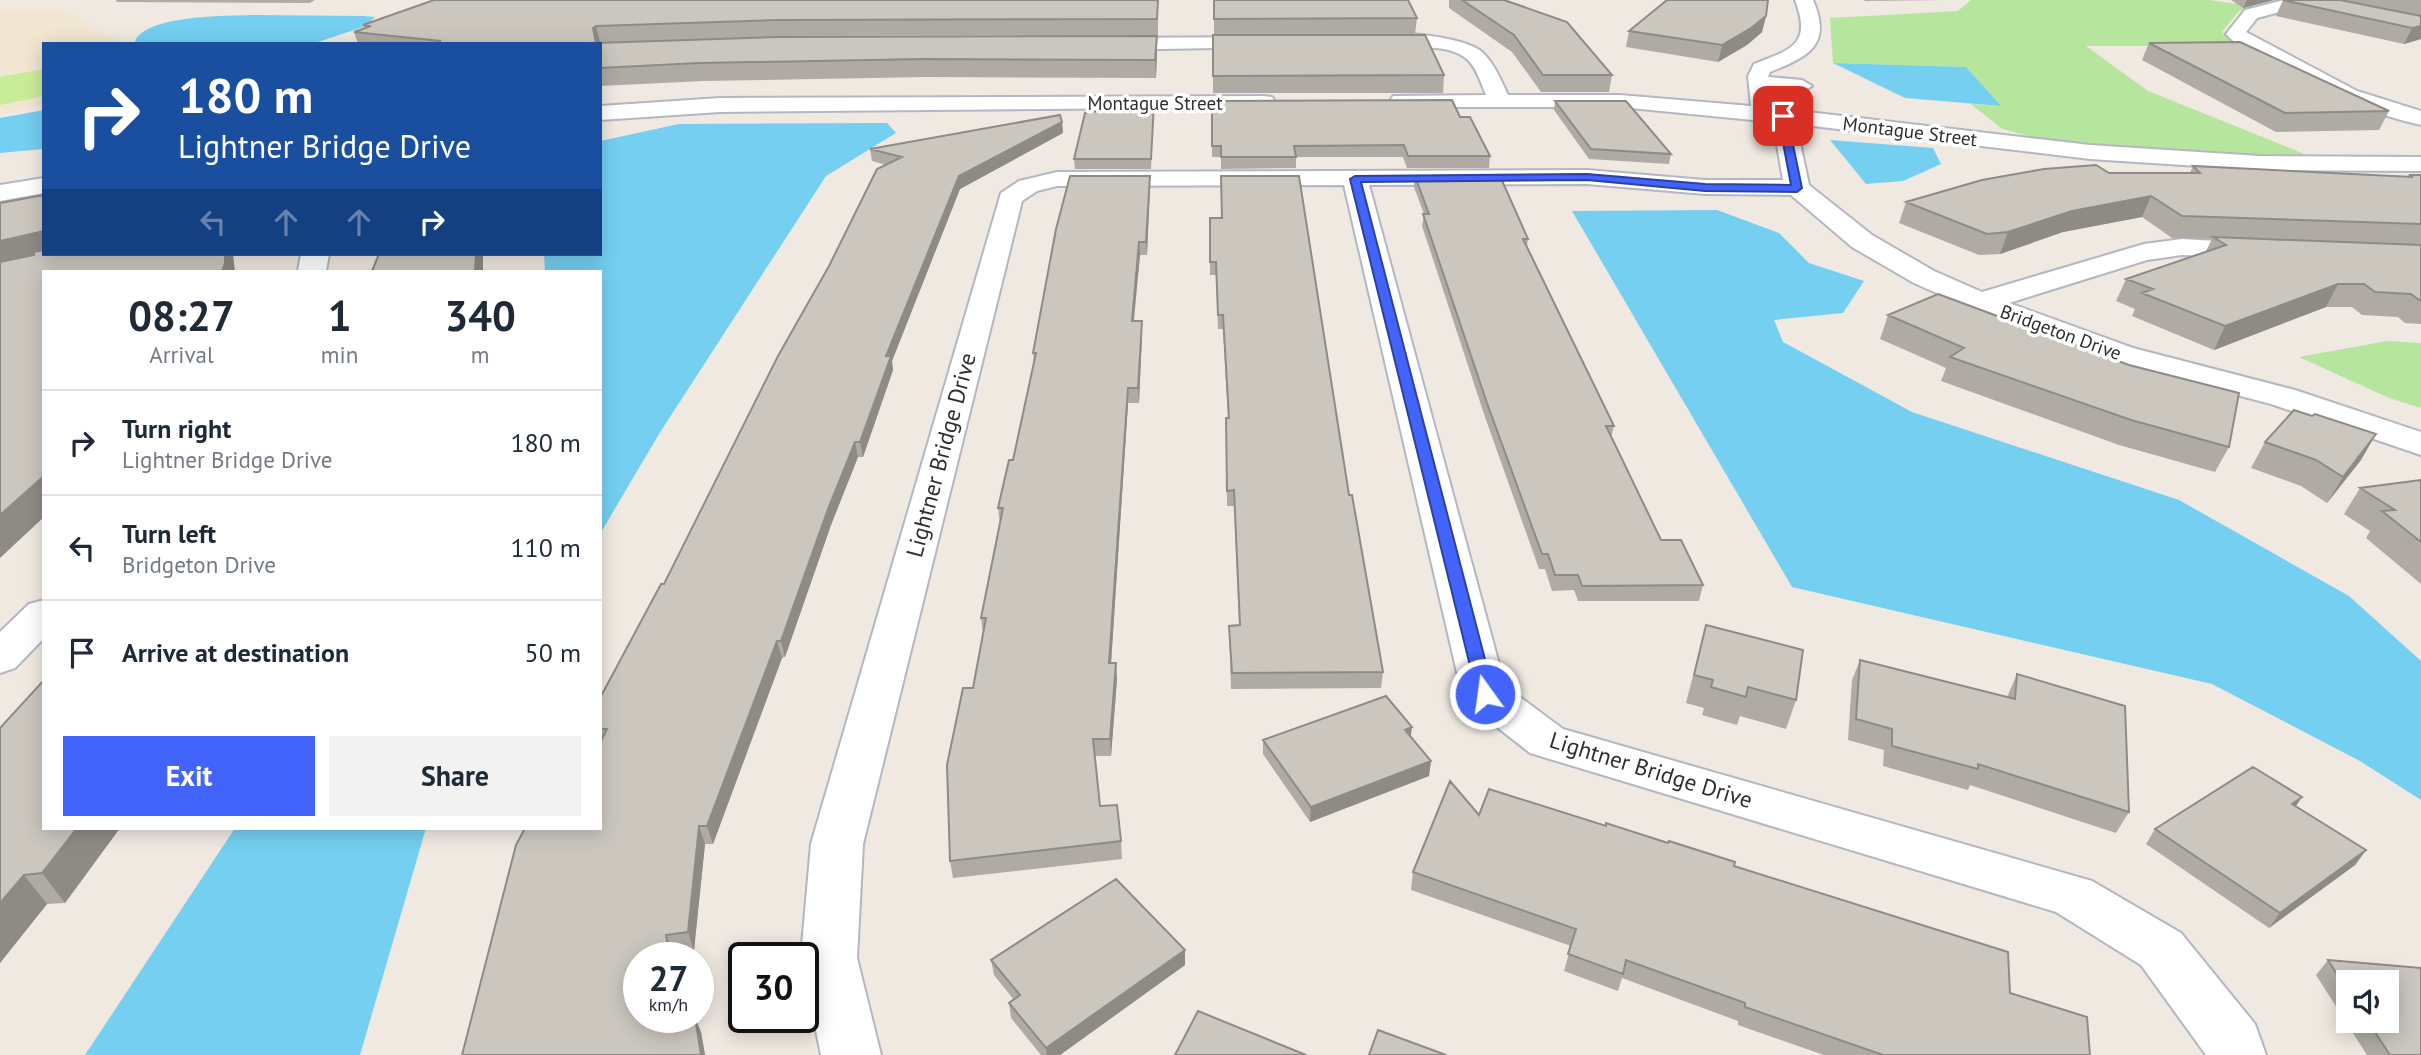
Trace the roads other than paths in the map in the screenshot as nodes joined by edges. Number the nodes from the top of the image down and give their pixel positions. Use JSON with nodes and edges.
{"nodes":[{"id":1,"x":1804,"y":0,"type":"edge"},
{"id":2,"x":2303,"y":0,"type":"edge"},
{"id":3,"x":2328,"y":6,"type":"edge"},
{"id":4,"x":1291,"y":43,"type":"edge"},
{"id":5,"x":1358,"y":43,"type":"edge"},
{"id":6,"x":1084,"y":44,"type":"edge"},
{"id":7,"x":1794,"y":56,"type":"junction"},
{"id":8,"x":2294,"y":67,"type":"junction"},
{"id":9,"x":1759,"y":83,"type":"junction"},
{"id":10,"x":1802,"y":86,"type":"junction"},
{"id":11,"x":2421,"y":98,"type":"edge"},
{"id":12,"x":1375,"y":101,"type":"edge"},
{"id":13,"x":1500,"y":101,"type":"junction"},
{"id":14,"x":1291,"y":102,"type":"edge"},
{"id":15,"x":602,"y":113,"type":"edge"},
{"id":16,"x":1785,"y":116,"type":"junction"},
{"id":17,"x":2421,"y":118,"type":"edge"},
{"id":18,"x":2421,"y":164,"type":"edge"},
{"id":19,"x":1355,"y":179,"type":"junction"},
{"id":20,"x":42,"y":185,"type":"edge"},
{"id":21,"x":1797,"y":188,"type":"junction"},
{"id":22,"x":0,"y":193,"type":"edge"},
{"id":23,"x":2288,"y":251,"type":"edge"},
{"id":24,"x":1980,"y":302,"type":"junction"},
{"id":25,"x":2421,"y":444,"type":"edge"},
{"id":26,"x":42,"y":614,"type":"edge"},
{"id":27,"x":0,"y":658,"type":"edge"},
{"id":28,"x":851,"y":1055,"type":"edge"},
{"id":29,"x":2236,"y":1055,"type":"edge"}],
"edges":[{"from":1,"to":7,"type":"street"},
{"from":2,"to":3,"type":"street"},
{"from":2,"to":8,"type":"street"},
{"from":4,"to":6,"type":"street"},
{"from":5,"to":13,"type":"street"},
{"from":7,"to":9,"type":"street"},
{"from":7,"to":10,"type":"street"},
{"from":8,"to":11,"type":"street"},
{"from":8,"to":17,"type":"street"},
{"from":9,"to":10,"type":"street"},
{"from":9,"to":16,"type":"street"},
{"from":10,"to":16,"type":"street"},
{"from":12,"to":13,"type":"street","name":"Montague Street"},
{"from":13,"to":16,"type":"street","name":"Montague Street"},
{"from":14,"to":15,"type":"street","name":"Montague Street"},
{"from":16,"to":18,"type":"street","name":"Montague Street"},
{"from":16,"to":21,"type":"street"},
{"from":19,"to":21,"type":"street","name":"Lightner Bridge Drive"},
{"from":19,"to":28,"type":"street","name":"Lightner Bridge Drive"},
{"from":19,"to":29,"type":"street","name":"Lightner Bridge Drive"},
{"from":20,"to":22,"type":"street"},
{"from":21,"to":24,"type":"street","name":"Bridgeton Drive"},
{"from":23,"to":24,"type":"street"},
{"from":24,"to":25,"type":"street","name":"Bridgeton Drive"},
{"from":26,"to":27,"type":"street"}]}
